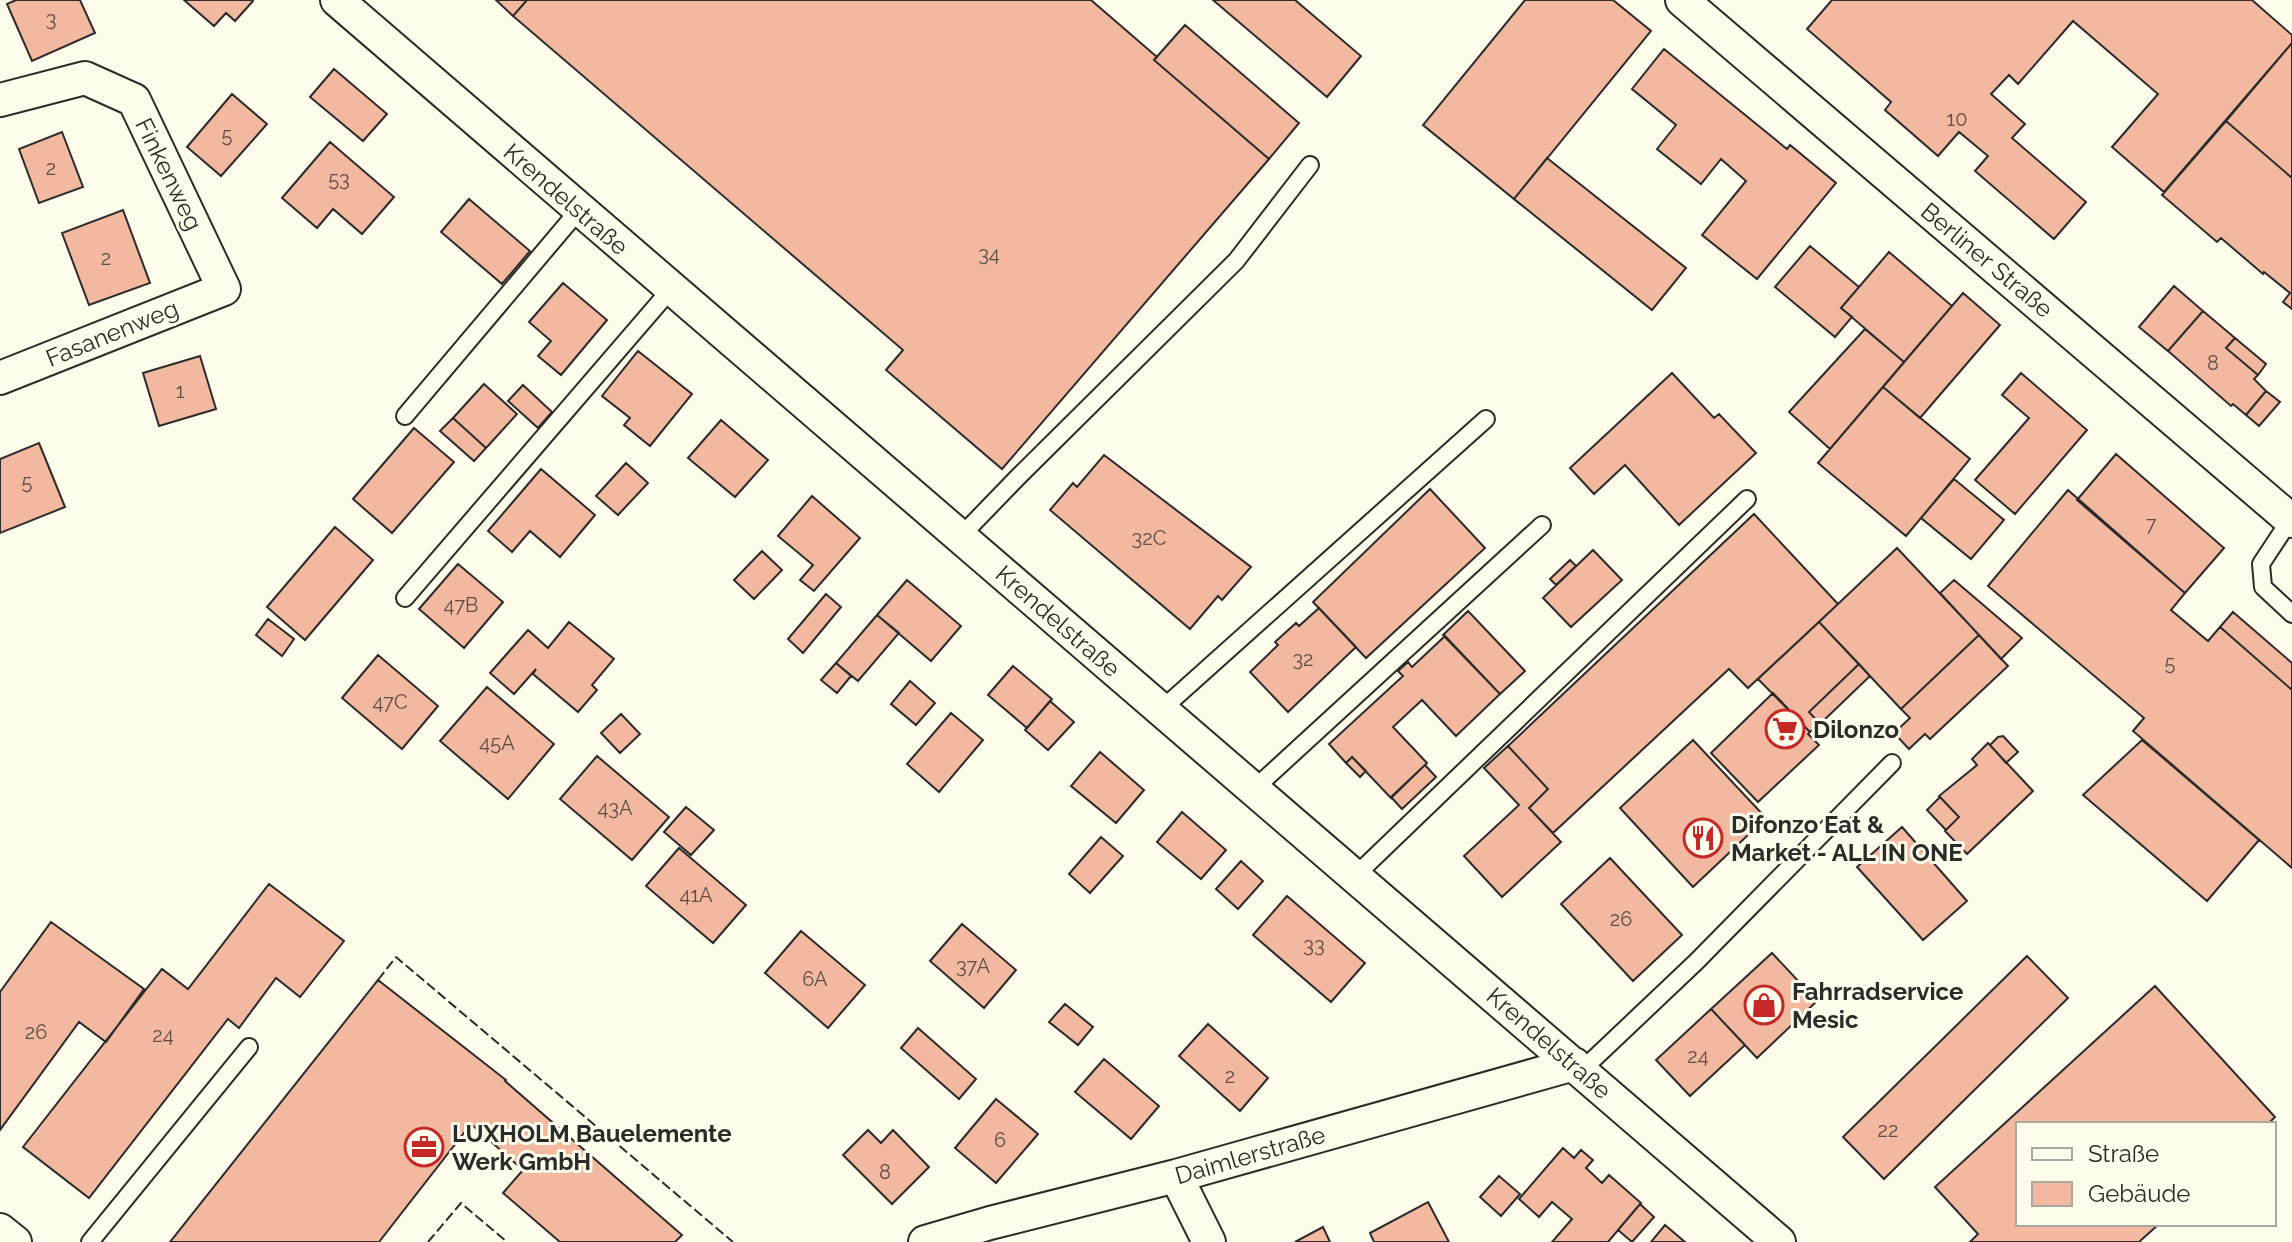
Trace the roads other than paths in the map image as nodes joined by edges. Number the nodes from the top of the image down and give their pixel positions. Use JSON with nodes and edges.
{"nodes":[{"id":1,"x":337,"y":0,"type":"edge"},
{"id":2,"x":1682,"y":0,"type":"edge"},
{"id":3,"x":0,"y":100,"type":"edge"},
{"id":4,"x":1310,"y":165,"type":"dead end"},
{"id":5,"x":579,"y":210,"type":"junction"},
{"id":6,"x":224,"y":289,"type":"joint"},
{"id":7,"x":671,"y":289,"type":"junction"},
{"id":8,"x":0,"y":378,"type":"edge"},
{"id":9,"x":405,"y":416,"type":"dead end"},
{"id":10,"x":1486,"y":419,"type":"dead end"},
{"id":11,"x":1747,"y":499,"type":"dead end"},
{"id":12,"x":2291,"y":520,"type":"edge"},
{"id":13,"x":1542,"y":525,"type":"dead end"},
{"id":14,"x":960,"y":537,"type":"junction"},
{"id":15,"x":405,"y":598,"type":"dead end"},
{"id":16,"x":2292,"y":614,"type":"edge"},
{"id":17,"x":1161,"y":710,"type":"junction"},
{"id":18,"x":1892,"y":763,"type":"dead end"},
{"id":19,"x":1254,"y":789,"type":"junction"},
{"id":20,"x":1355,"y":876,"type":"junction"},
{"id":21,"x":249,"y":1047,"type":"dead end"},
{"id":22,"x":1577,"y":1067,"type":"junction"},
{"id":23,"x":1176,"y":1176,"type":"junction"},
{"id":24,"x":0,"y":1230,"type":"edge"},
{"id":25,"x":15,"y":1242,"type":"edge"},
{"id":26,"x":90,"y":1242,"type":"edge"},
{"id":27,"x":925,"y":1242,"type":"edge"},
{"id":28,"x":1209,"y":1242,"type":"edge"},
{"id":29,"x":1779,"y":1242,"type":"edge"}],
"edges":[{"from":1,"to":5,"type":"street","name":"Krendelstraße"},
{"from":2,"to":12,"type":"street","name":"Berliner Straße"},
{"from":3,"to":6,"type":"street","name":"Finkenweg"},
{"from":4,"to":14,"type":"lane"},
{"from":5,"to":7,"type":"street","name":"Krendelstraße"},
{"from":5,"to":9,"type":"lane"},
{"from":6,"to":8,"type":"street","name":"Fasanenweg"},
{"from":7,"to":14,"type":"street","name":"Krendelstraße"},
{"from":7,"to":15,"type":"lane"},
{"from":10,"to":17,"type":"lane"},
{"from":11,"to":20,"type":"lane"},
{"from":12,"to":16,"type":"lane"},
{"from":13,"to":19,"type":"lane"},
{"from":14,"to":17,"type":"street","name":"Krendelstraße"},
{"from":17,"to":19,"type":"street","name":"Krendelstraße"},
{"from":18,"to":22,"type":"lane"},
{"from":19,"to":20,"type":"street","name":"Krendelstraße"},
{"from":20,"to":22,"type":"street","name":"Krendelstraße"},
{"from":21,"to":26,"type":"lane"},
{"from":22,"to":23,"type":"street","name":"Daimlerstraße"},
{"from":22,"to":29,"type":"street","name":"Krendelstraße"},
{"from":23,"to":27,"type":"street","name":"Daimlerstraße"},
{"from":23,"to":28,"type":"street"},
{"from":24,"to":25,"type":"street"}]}
